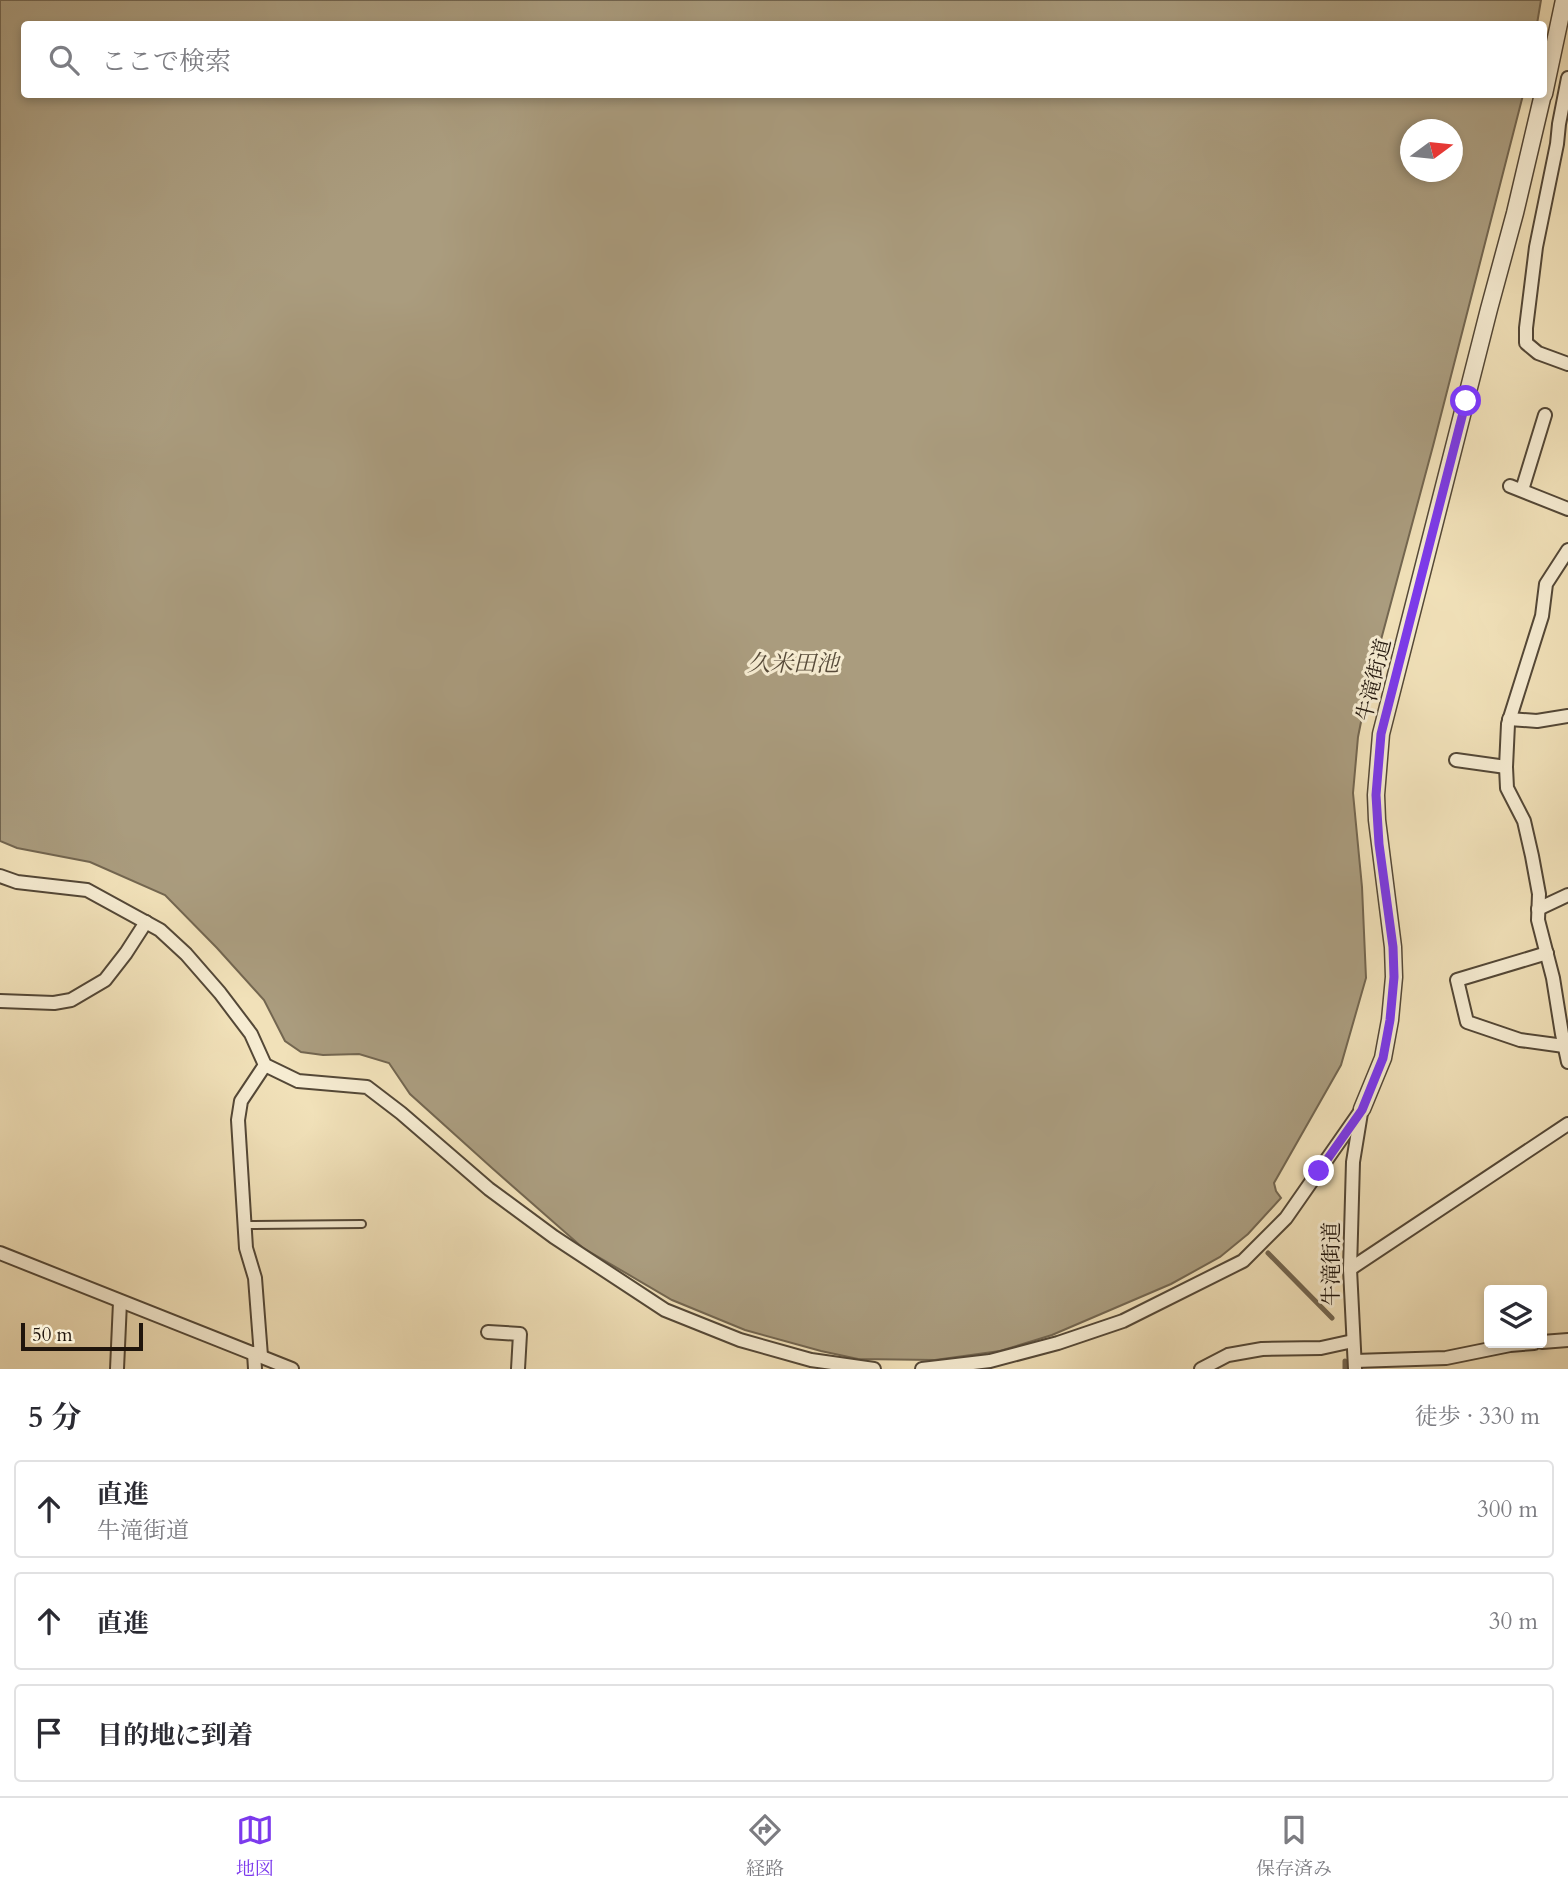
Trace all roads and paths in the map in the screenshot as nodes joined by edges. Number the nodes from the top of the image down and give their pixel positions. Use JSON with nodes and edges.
{"nodes":[{"id":1,"x":1563,"y":0,"type":"edge"},
{"id":2,"x":1547,"y":75,"type":"edge"},
{"id":3,"x":1568,"y":78,"type":"edge"},
{"id":4,"x":1542,"y":98,"type":"edge"},
{"id":5,"x":1563,"y":145,"type":"edge"},
{"id":6,"x":1568,"y":364,"type":"edge"},
{"id":7,"x":1545,"y":415,"type":"dead end"},
{"id":8,"x":1568,"y":509,"type":"edge"},
{"id":9,"x":1568,"y":550,"type":"edge"},
{"id":10,"x":1568,"y":716,"type":"edge"},
{"id":11,"x":1509,"y":719,"type":"junction"},
{"id":12,"x":1456,"y":760,"type":"dead end"},
{"id":13,"x":1506,"y":767,"type":"junction"},
{"id":14,"x":0,"y":876,"type":"edge"},
{"id":15,"x":1568,"y":895,"type":"edge"},
{"id":16,"x":1538,"y":909,"type":"junction"},
{"id":17,"x":146,"y":922,"type":"junction"},
{"id":18,"x":1547,"y":953,"type":"junction"},
{"id":19,"x":0,"y":1001,"type":"edge"},
{"id":20,"x":1564,"y":1046,"type":"junction"},
{"id":21,"x":1568,"y":1062,"type":"edge"},
{"id":22,"x":265,"y":1065,"type":"junction"},
{"id":23,"x":1362,"y":1110,"type":"junction"},
{"id":24,"x":1568,"y":1124,"type":"edge"},
{"id":25,"x":362,"y":1223,"type":"dead end"},
{"id":26,"x":244,"y":1225,"type":"junction"},
{"id":27,"x":0,"y":1253,"type":"edge"},
{"id":28,"x":1350,"y":1269,"type":"junction"},
{"id":29,"x":120,"y":1302,"type":"junction"},
{"id":30,"x":488,"y":1332,"type":"dead end"},
{"id":31,"x":1568,"y":1340,"type":"edge"},
{"id":32,"x":1353,"y":1341,"type":"junction"},
{"id":33,"x":1547,"y":1342,"type":"edge"},
{"id":34,"x":1500,"y":1348,"type":"edge"},
{"id":35,"x":258,"y":1355,"type":"junction"},
{"id":36,"x":1228,"y":1355,"type":"junction"},
{"id":37,"x":1447,"y":1363,"type":"edge"},
{"id":38,"x":1355,"y":1365,"type":"edge"},
{"id":39,"x":117,"y":1369,"type":"edge"},
{"id":40,"x":255,"y":1369,"type":"edge"},
{"id":41,"x":292,"y":1369,"type":"edge"},
{"id":42,"x":518,"y":1369,"type":"edge"},
{"id":43,"x":874,"y":1369,"type":"edge"},
{"id":44,"x":922,"y":1369,"type":"edge"},
{"id":45,"x":1201,"y":1369,"type":"edge"},
{"id":46,"x":1228,"y":1369,"type":"edge"}],
"edges":[{"from":1,"to":2,"type":"street","name":"牛滝街道"},
{"from":3,"to":5,"type":"street"},
{"from":4,"to":23,"type":"street","name":"牛滝街道"},
{"from":5,"to":6,"type":"street"},
{"from":7,"to":8,"type":"street"},
{"from":9,"to":11,"type":"street"},
{"from":10,"to":11,"type":"street"},
{"from":11,"to":13,"type":"street"},
{"from":12,"to":13,"type":"street"},
{"from":13,"to":16,"type":"street"},
{"from":14,"to":17,"type":"street"},
{"from":15,"to":16,"type":"street"},
{"from":16,"to":18,"type":"street"},
{"from":17,"to":19,"type":"street"},
{"from":17,"to":22,"type":"street"},
{"from":18,"to":20,"type":"street"},
{"from":18,"to":20,"type":"street"},
{"from":20,"to":21,"type":"street"},
{"from":22,"to":26,"type":"street"},
{"from":22,"to":43,"type":"street"},
{"from":23,"to":28,"type":"street","name":"牛滝街道"},
{"from":23,"to":44,"type":"street"},
{"from":24,"to":28,"type":"street"},
{"from":25,"to":26,"type":"lane"},
{"from":26,"to":35,"type":"street"},
{"from":27,"to":29,"type":"street"},
{"from":28,"to":32,"type":"street","name":"牛滝街道"},
{"from":29,"to":35,"type":"street"},
{"from":29,"to":39,"type":"street"},
{"from":30,"to":42,"type":"street"},
{"from":31,"to":33,"type":"street"},
{"from":32,"to":36,"type":"street"},
{"from":32,"to":38,"type":"street","name":"牛滝街道"},
{"from":34,"to":37,"type":"street"},
{"from":35,"to":40,"type":"street"},
{"from":35,"to":41,"type":"street"},
{"from":36,"to":45,"type":"street"},
{"from":36,"to":46,"type":"street"},
{"from":37,"to":38,"type":"street"}]}
